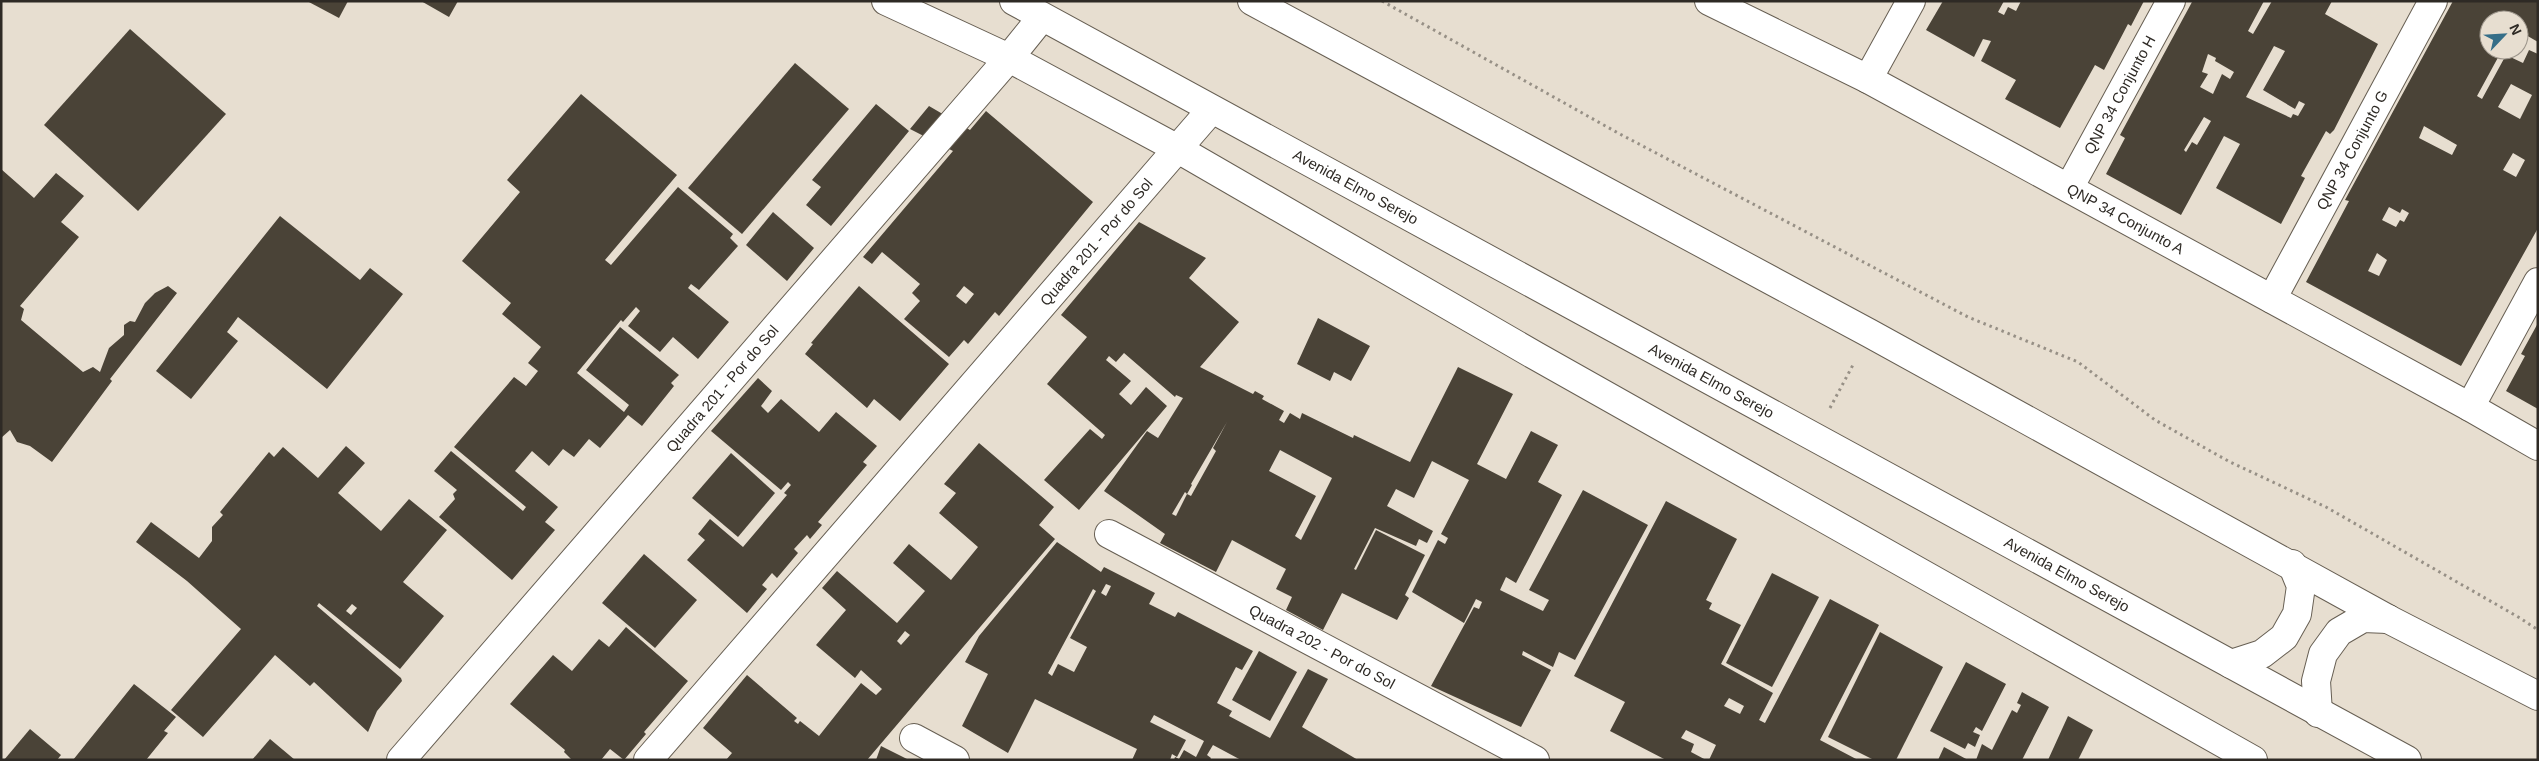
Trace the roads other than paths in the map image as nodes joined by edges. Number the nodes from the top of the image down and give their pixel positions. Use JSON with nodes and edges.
{"nodes":[{"id":1,"x":886,"y":1,"type":"edge"},
{"id":2,"x":1014,"y":1,"type":"edge"},
{"id":3,"x":1252,"y":1,"type":"edge"},
{"id":4,"x":1709,"y":1,"type":"edge"},
{"id":5,"x":1911,"y":1,"type":"edge"},
{"id":6,"x":2171,"y":1,"type":"edge"},
{"id":7,"x":2433,"y":1,"type":"edge"},
{"id":8,"x":1042,"y":17,"type":"junction"},
{"id":9,"x":1009,"y":58,"type":"junction"},
{"id":10,"x":1868,"y":79,"type":"junction"},
{"id":11,"x":1211,"y":110,"type":"junction"},
{"id":12,"x":1178,"y":148,"type":"junction"},
{"id":13,"x":2069,"y":188,"type":"junction"},
{"id":14,"x":2538,"y":282,"type":"edge"},
{"id":15,"x":2272,"y":299,"type":"junction"},
{"id":16,"x":2470,"y":407,"type":"junction"},
{"id":17,"x":2538,"y":446,"type":"edge"},
{"id":18,"x":1109,"y":534,"type":"dead end"},
{"id":19,"x":2292,"y":564,"type":"junction"},
{"id":20,"x":2388,"y":619,"type":"junction"},
{"id":21,"x":2231,"y":664,"type":"junction"},
{"id":22,"x":2538,"y":696,"type":"edge"},
{"id":23,"x":2318,"y":713,"type":"junction"},
{"id":24,"x":914,"y":738,"type":"dead end"},
{"id":25,"x":402,"y":760,"type":"edge"},
{"id":26,"x":648,"y":760,"type":"edge"},
{"id":27,"x":956,"y":760,"type":"edge"},
{"id":28,"x":1535,"y":760,"type":"edge"},
{"id":29,"x":2253,"y":760,"type":"edge"},
{"id":30,"x":2407,"y":760,"type":"edge"}],
"edges":[{"from":1,"to":9,"type":"street"},
{"from":2,"to":8,"type":"street","name":"Avenida Elmo Serejo"},
{"from":3,"to":19,"type":"street"},
{"from":4,"to":10,"type":"street","name":"QNP 34 Conjunto A"},
{"from":5,"to":10,"type":"street"},
{"from":6,"to":13,"type":"street","name":"QNP 34 Conjunto H"},
{"from":7,"to":15,"type":"street","name":"QNP 34 Conjunto G"},
{"from":8,"to":9,"type":"street","name":"Quadra 201 - Por do Sol"},
{"from":8,"to":11,"type":"street","name":"Avenida Elmo Serejo"},
{"from":9,"to":12,"type":"street"},
{"from":9,"to":25,"type":"street","name":"Quadra 201 - Por do Sol"},
{"from":10,"to":13,"type":"street","name":"QNP 34 Conjunto A"},
{"from":11,"to":12,"type":"street","name":"Quadra 201 - Por do Sol"},
{"from":11,"to":21,"type":"street","name":"Avenida Elmo Serejo"},
{"from":12,"to":26,"type":"street","name":"Quadra 201 - Por do Sol"},
{"from":12,"to":29,"type":"street"},
{"from":13,"to":15,"type":"street","name":"QNP 34 Conjunto A"},
{"from":14,"to":16,"type":"street"},
{"from":15,"to":16,"type":"street","name":"QNP 34 Conjunto A"},
{"from":16,"to":17,"type":"street","name":"QNP 34 Conjunto A"},
{"from":18,"to":28,"type":"street","name":"Quadra 202 - Por do Sol"},
{"from":19,"to":20,"type":"street"},
{"from":19,"to":21,"type":"street"},
{"from":20,"to":22,"type":"street"},
{"from":20,"to":23,"type":"street"},
{"from":21,"to":23,"type":"street","name":"Avenida Elmo Serejo"},
{"from":23,"to":30,"type":"street","name":"Avenida Elmo Serejo"},
{"from":24,"to":27,"type":"street"}]}
